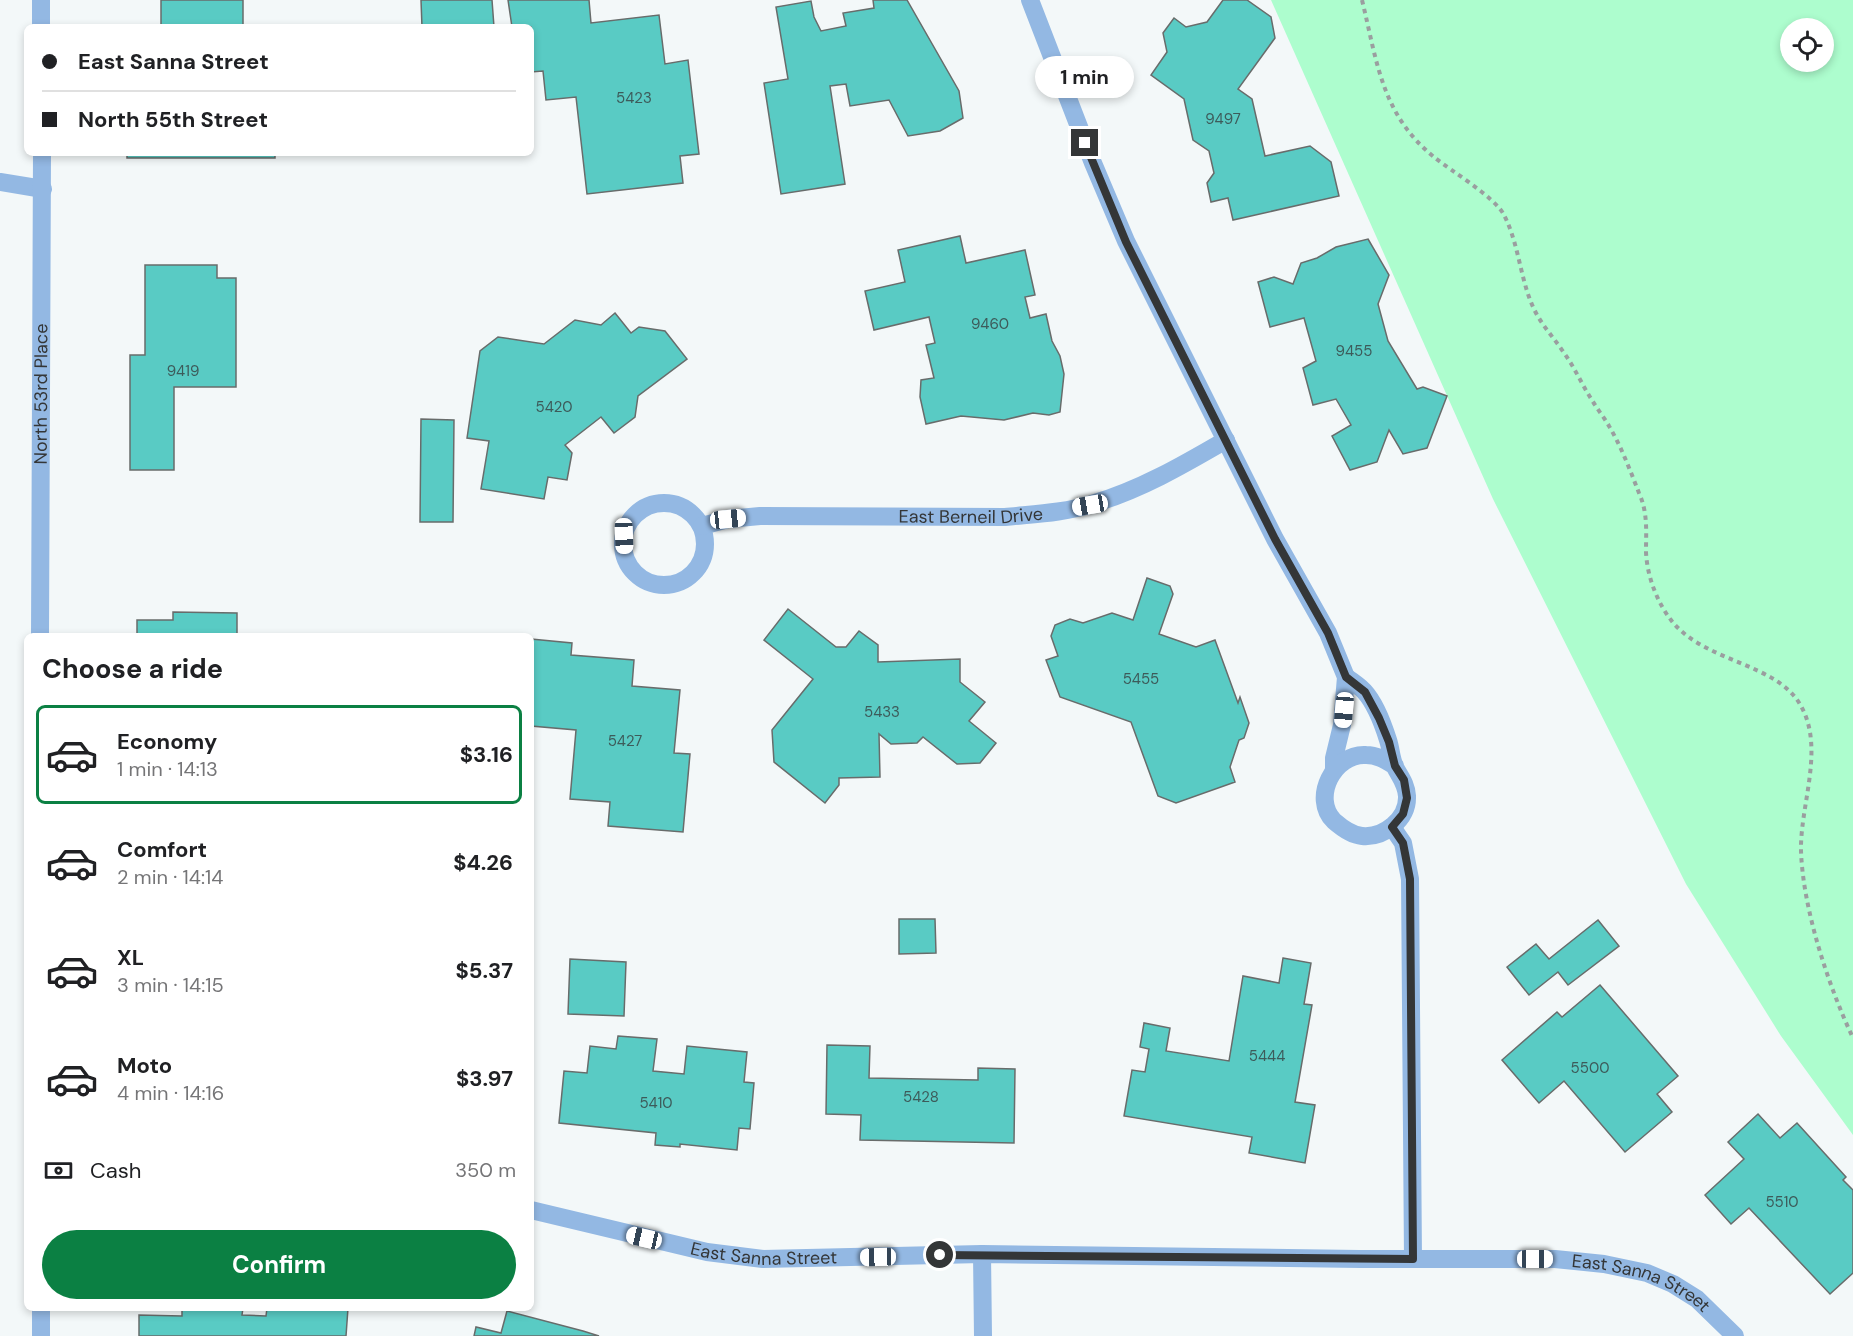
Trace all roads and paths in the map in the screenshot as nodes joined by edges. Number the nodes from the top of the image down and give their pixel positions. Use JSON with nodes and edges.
{"nodes":[{"id":1,"x":41,"y":0,"type":"edge"},
{"id":2,"x":1029,"y":0,"type":"edge"},
{"id":3,"x":1362,"y":0,"type":"edge"},
{"id":4,"x":41,"y":24,"type":"edge"},
{"id":5,"x":42,"y":156,"type":"edge"},
{"id":6,"x":0,"y":182,"type":"edge"},
{"id":7,"x":43,"y":189,"type":"junction"},
{"id":8,"x":1226,"y":440,"type":"junction"},
{"id":9,"x":702,"y":526,"type":"junction"},
{"id":10,"x":40,"y":633,"type":"edge"},
{"id":11,"x":1346,"y":677,"type":"junction"},
{"id":12,"x":1395,"y":766,"type":"junction"},
{"id":13,"x":1334,"y":770,"type":"junction"},
{"id":14,"x":1392,"y":827,"type":"junction"},
{"id":15,"x":1853,"y":1038,"type":"edge"},
{"id":16,"x":534,"y":1211,"type":"edge"},
{"id":17,"x":982,"y":1254,"type":"junction"},
{"id":18,"x":1413,"y":1259,"type":"junction"},
{"id":19,"x":41,"y":1311,"type":"edge"},
{"id":20,"x":41,"y":1336,"type":"edge"},
{"id":21,"x":983,"y":1336,"type":"edge"},
{"id":22,"x":1735,"y":1336,"type":"edge"}],
"edges":[{"from":1,"to":4,"type":"street"},
{"from":2,"to":8,"type":"street"},
{"from":3,"to":15,"type":"path"},
{"from":5,"to":7,"type":"street","name":"North 53rd Place"},
{"from":6,"to":7,"type":"street"},
{"from":7,"to":10,"type":"street","name":"North 53rd Place"},
{"from":8,"to":9,"type":"street","name":"East Berneil Drive"},
{"from":8,"to":11,"type":"street"},
{"from":9,"to":9,"type":"street"},
{"from":11,"to":12,"type":"street"},
{"from":11,"to":13,"type":"street"},
{"from":12,"to":13,"type":"street"},
{"from":12,"to":14,"type":"street"},
{"from":13,"to":14,"type":"street"},
{"from":14,"to":18,"type":"street"},
{"from":16,"to":17,"type":"street","name":"East Sanna Street"},
{"from":17,"to":18,"type":"street","name":"East Sanna Street"},
{"from":17,"to":21,"type":"street"},
{"from":18,"to":22,"type":"street","name":"East Sanna Street"},
{"from":19,"to":20,"type":"street"}]}
